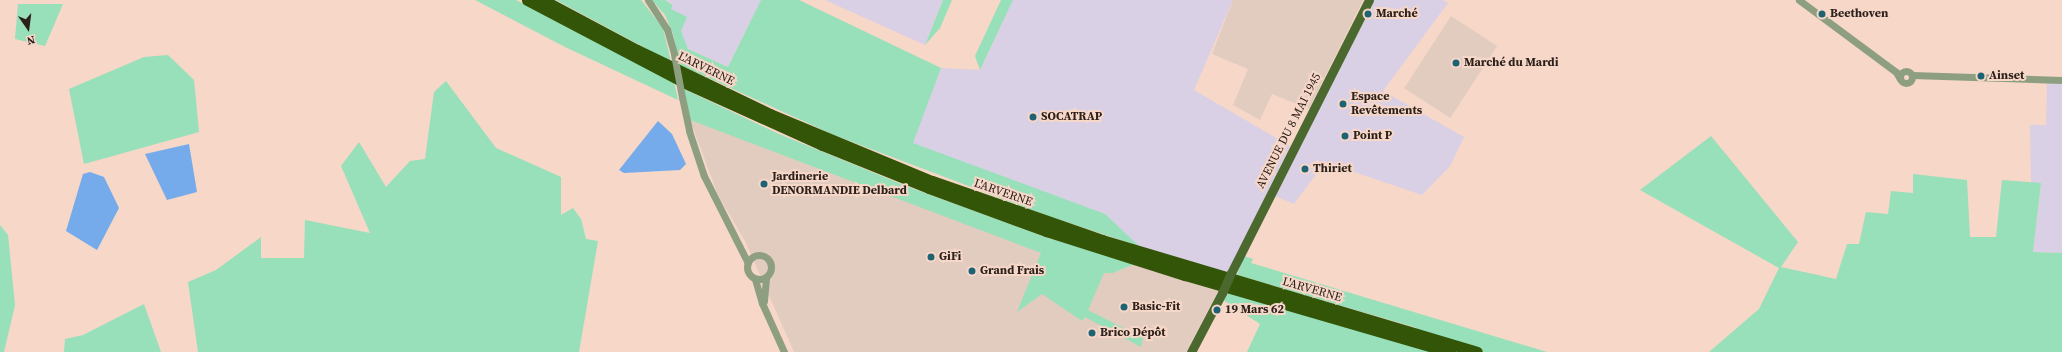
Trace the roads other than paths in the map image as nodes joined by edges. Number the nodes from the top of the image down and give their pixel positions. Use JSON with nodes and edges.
{"nodes":[{"id":1,"x":527,"y":0,"type":"edge"},
{"id":2,"x":543,"y":0,"type":"edge"},
{"id":3,"x":648,"y":0,"type":"edge"},
{"id":4,"x":1369,"y":0,"type":"edge"},
{"id":5,"x":1799,"y":0,"type":"edge"},
{"id":6,"x":2062,"y":80,"type":"edge"},
{"id":7,"x":733,"y":237,"type":"junction"},
{"id":8,"x":758,"y":255,"type":"junction"},
{"id":9,"x":748,"y":263,"type":"junction"},
{"id":10,"x":766,"y":278,"type":"junction"},
{"id":11,"x":755,"y":279,"type":"junction"},
{"id":12,"x":766,"y":311,"type":"junction"},
{"id":13,"x":784,"y":352,"type":"edge"},
{"id":14,"x":1191,"y":352,"type":"edge"},
{"id":15,"x":1450,"y":352,"type":"edge"},
{"id":16,"x":1477,"y":352,"type":"edge"}],
"edges":[{"from":1,"to":15,"type":"highway","name":"L'ARVERNE"},
{"from":2,"to":16,"type":"highway","name":"L'ARVERNE"},
{"from":3,"to":7,"type":"street","bridge":true},
{"from":4,"to":14,"type":"main road","name":"AVENUE DU 8 MAI 1945","bridge":true},
{"from":5,"to":6,"type":"street"},
{"from":7,"to":8,"type":"street"},
{"from":7,"to":9,"type":"street"},
{"from":8,"to":9,"type":"street"},
{"from":8,"to":10,"type":"street"},
{"from":9,"to":11,"type":"street"},
{"from":10,"to":11,"type":"street"},
{"from":10,"to":12,"type":"street"},
{"from":11,"to":12,"type":"street"},
{"from":12,"to":13,"type":"street"}]}
